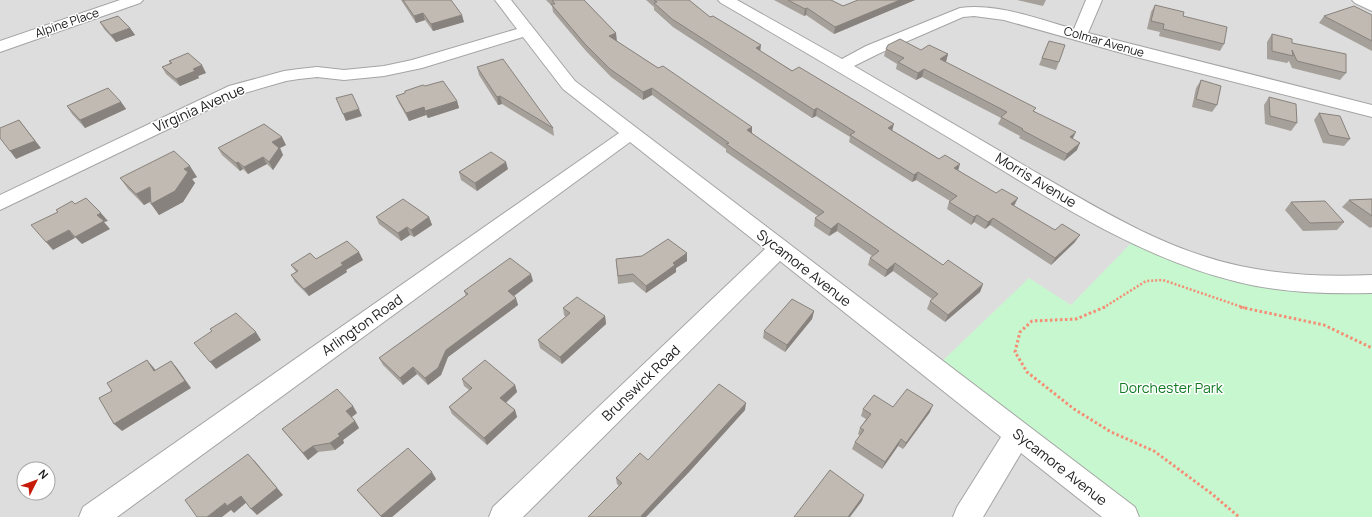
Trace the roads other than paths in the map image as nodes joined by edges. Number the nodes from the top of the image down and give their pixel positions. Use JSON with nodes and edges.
{"nodes":[{"id":1,"x":135,"y":0,"type":"edge"},
{"id":2,"x":503,"y":0,"type":"edge"},
{"id":3,"x":726,"y":0,"type":"edge"},
{"id":4,"x":1094,"y":0,"type":"edge"},
{"id":5,"x":1360,"y":0,"type":"edge"},
{"id":6,"x":1372,"y":6,"type":"edge"},
{"id":7,"x":527,"y":31,"type":"junction"},
{"id":8,"x":1080,"y":35,"type":"junction"},
{"id":9,"x":0,"y":47,"type":"edge"},
{"id":10,"x":842,"y":66,"type":"junction"},
{"id":11,"x":1372,"y":111,"type":"edge"},
{"id":12,"x":631,"y":133,"type":"junction"},
{"id":13,"x":0,"y":203,"type":"edge"},
{"id":14,"x":779,"y":248,"type":"junction"},
{"id":15,"x":1372,"y":284,"type":"edge"},
{"id":16,"x":1018,"y":434,"type":"junction"},
{"id":17,"x":93,"y":517,"type":"edge"},
{"id":18,"x":503,"y":517,"type":"edge"},
{"id":19,"x":967,"y":517,"type":"edge"},
{"id":20,"x":1125,"y":517,"type":"edge"}],
"edges":[{"from":1,"to":9,"type":"street","name":"Alpine Place"},
{"from":2,"to":7,"type":"street","name":"Sycamore Avenue"},
{"from":3,"to":10,"type":"street","name":"Morris Avenue"},
{"from":4,"to":8,"type":"street"},
{"from":5,"to":6,"type":"street"},
{"from":7,"to":12,"type":"street","name":"Sycamore Avenue"},
{"from":7,"to":13,"type":"street","name":"Virginia Avenue"},
{"from":8,"to":10,"type":"street","name":"Colmar Avenue"},
{"from":8,"to":11,"type":"street","name":"Colmar Avenue"},
{"from":10,"to":15,"type":"street","name":"Morris Avenue"},
{"from":12,"to":14,"type":"street","name":"Sycamore Avenue"},
{"from":12,"to":17,"type":"street","name":"Arlington Road"},
{"from":14,"to":16,"type":"street","name":"Sycamore Avenue"},
{"from":14,"to":18,"type":"street","name":"Brunswick Road"},
{"from":16,"to":19,"type":"street"},
{"from":16,"to":20,"type":"street","name":"Sycamore Avenue"}]}
